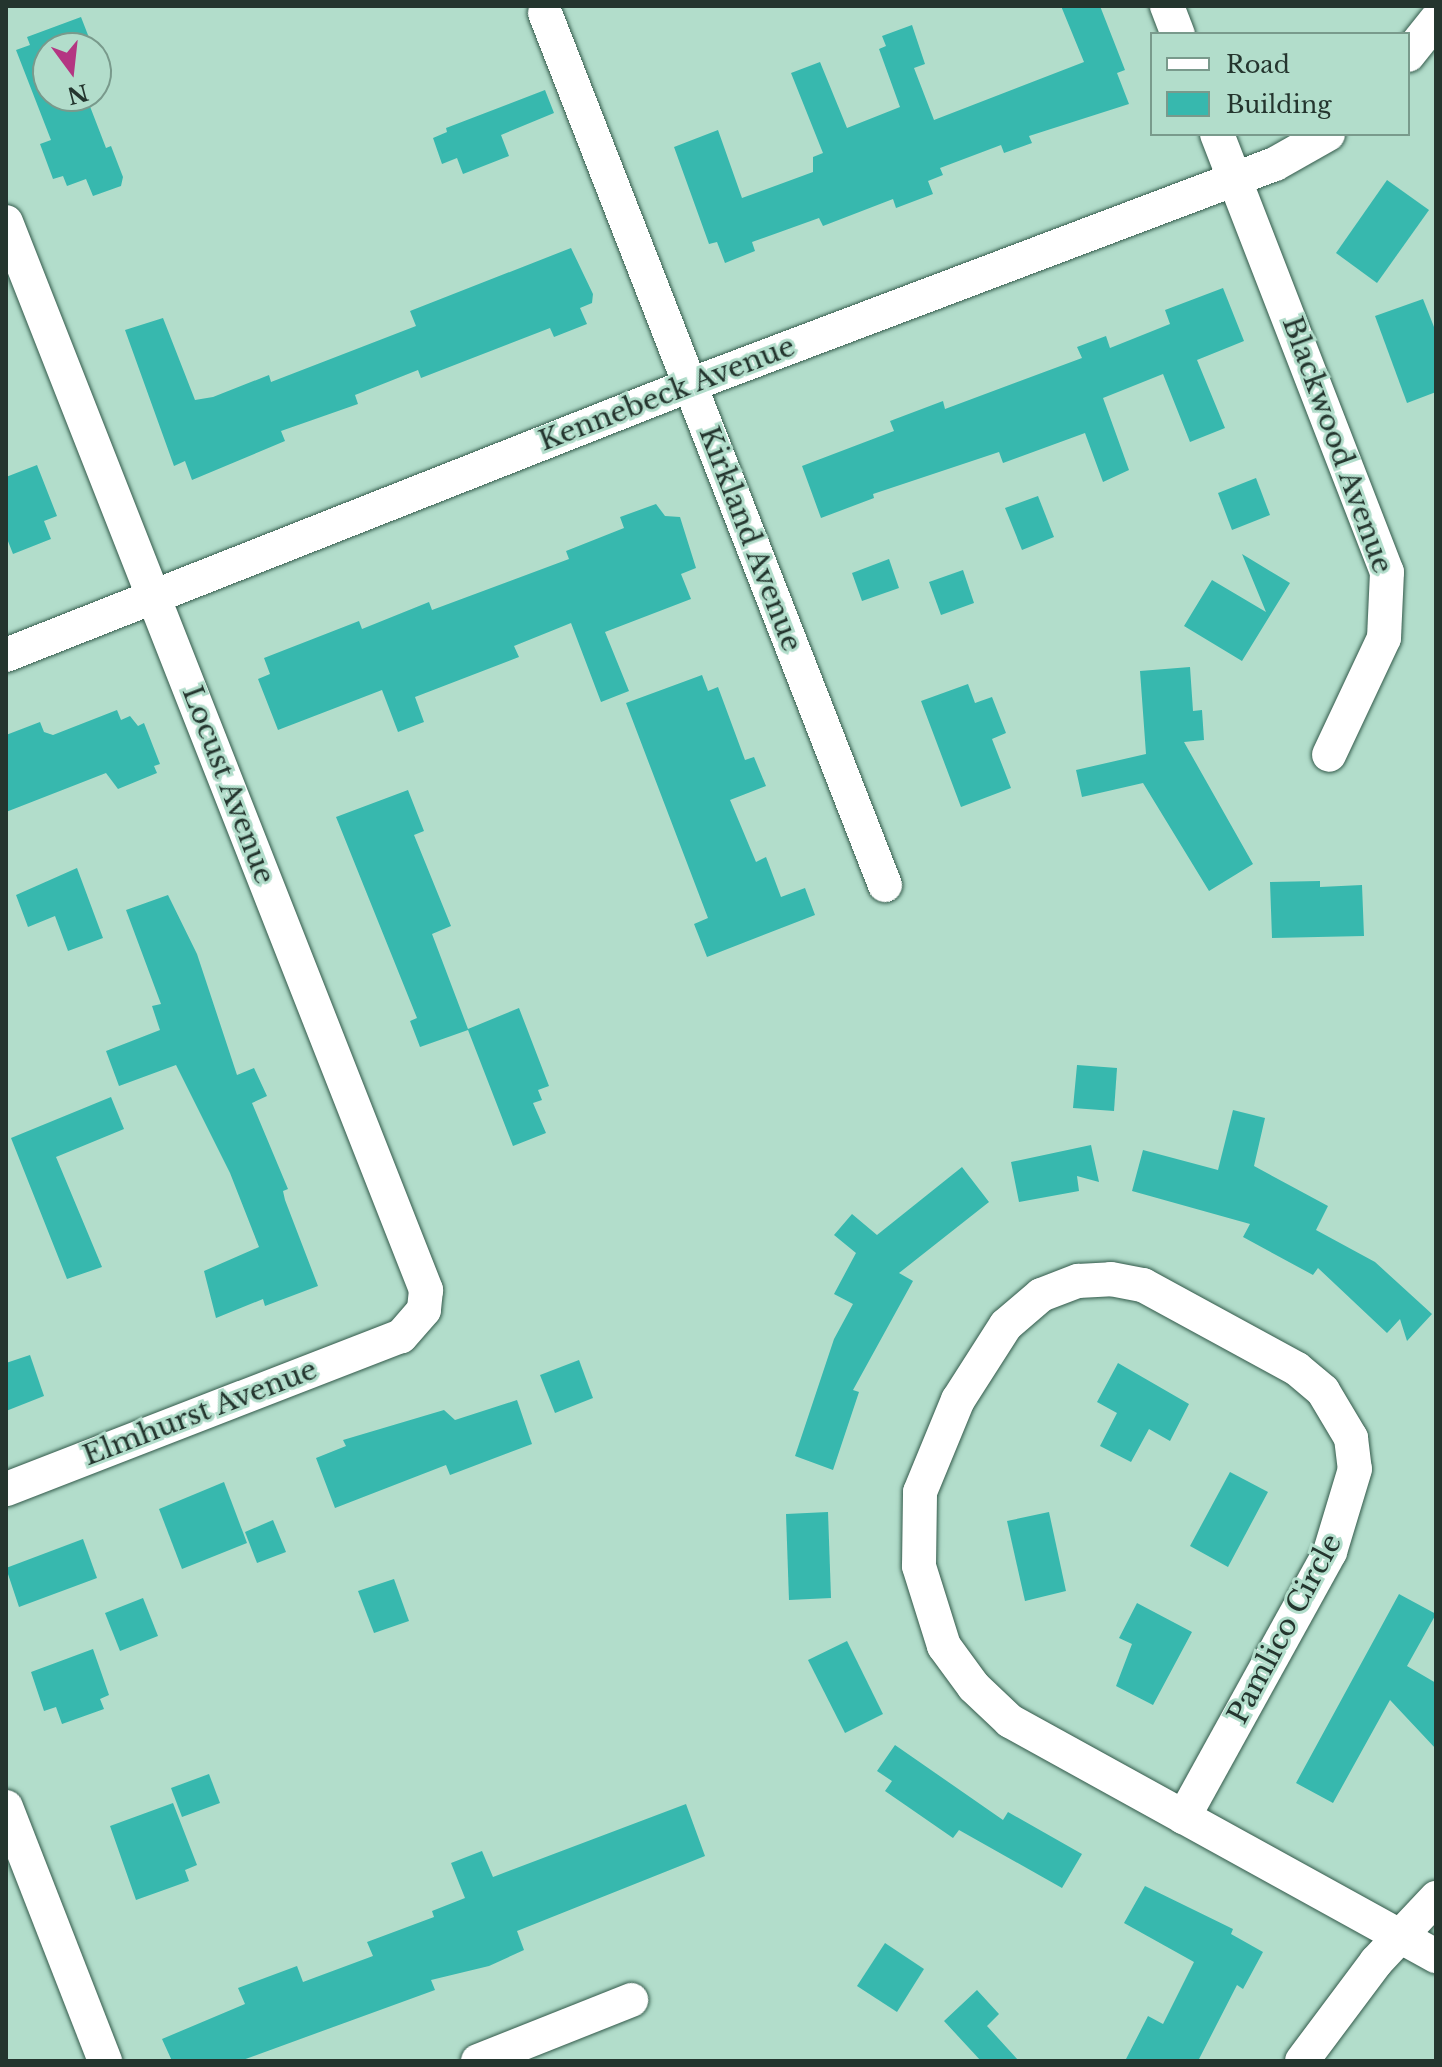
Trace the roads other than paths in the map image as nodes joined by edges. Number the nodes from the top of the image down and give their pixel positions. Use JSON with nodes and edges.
{"nodes":[{"id":1,"x":1167,"y":6,"type":"edge"},
{"id":2,"x":545,"y":13,"type":"dead end"},
{"id":3,"x":1436,"y":20,"type":"edge"},
{"id":4,"x":1177,"y":32,"type":"edge"},
{"id":5,"x":1410,"y":52,"type":"edge"},
{"id":6,"x":1218,"y":136,"type":"edge"},
{"id":7,"x":1324,"y":136,"type":"edge"},
{"id":8,"x":1235,"y":179,"type":"junction"},
{"id":9,"x":6,"y":222,"type":"edge"},
{"id":10,"x":690,"y":385,"type":"junction"},
{"id":11,"x":155,"y":597,"type":"junction"},
{"id":12,"x":6,"y":655,"type":"edge"},
{"id":13,"x":1329,"y":755,"type":"dead end"},
{"id":14,"x":885,"y":885,"type":"dead end"},
{"id":15,"x":395,"y":1339,"type":"joint"},
{"id":16,"x":6,"y":1489,"type":"edge"},
{"id":17,"x":6,"y":1807,"type":"edge"},
{"id":18,"x":1184,"y":1817,"type":"junction"},
{"id":19,"x":1436,"y":1898,"type":"edge"},
{"id":20,"x":1398,"y":1936,"type":"junction"},
{"id":21,"x":1436,"y":1956,"type":"edge"},
{"id":22,"x":631,"y":2000,"type":"dead end"},
{"id":23,"x":105,"y":2061,"type":"edge"},
{"id":24,"x":478,"y":2061,"type":"edge"},
{"id":25,"x":1302,"y":2061,"type":"edge"}],
"edges":[{"from":1,"to":4,"type":"street"},
{"from":2,"to":10,"type":"street","name":"Kirkland Avenue"},
{"from":3,"to":5,"type":"street"},
{"from":6,"to":8,"type":"street","name":"Blackwood Avenue"},
{"from":7,"to":8,"type":"street","name":"Kennebeck Avenue"},
{"from":8,"to":10,"type":"street","name":"Kennebeck Avenue"},
{"from":8,"to":13,"type":"street","name":"Blackwood Avenue"},
{"from":9,"to":11,"type":"street","name":"Locust Avenue"},
{"from":10,"to":11,"type":"street","name":"Kennebeck Avenue"},
{"from":10,"to":14,"type":"street","name":"Kirkland Avenue"},
{"from":11,"to":12,"type":"street","name":"Kennebeck Avenue"},
{"from":11,"to":15,"type":"street","name":"Locust Avenue"},
{"from":15,"to":16,"type":"street","name":"Elmhurst Avenue"},
{"from":17,"to":23,"type":"street"},
{"from":18,"to":18,"type":"street","name":"Pamlico Circle"},
{"from":18,"to":20,"type":"street","name":"Pamlico Circle"},
{"from":19,"to":20,"type":"street"},
{"from":20,"to":21,"type":"street","name":"Pamlico Circle"},
{"from":20,"to":25,"type":"street"},
{"from":22,"to":24,"type":"street"}]}
